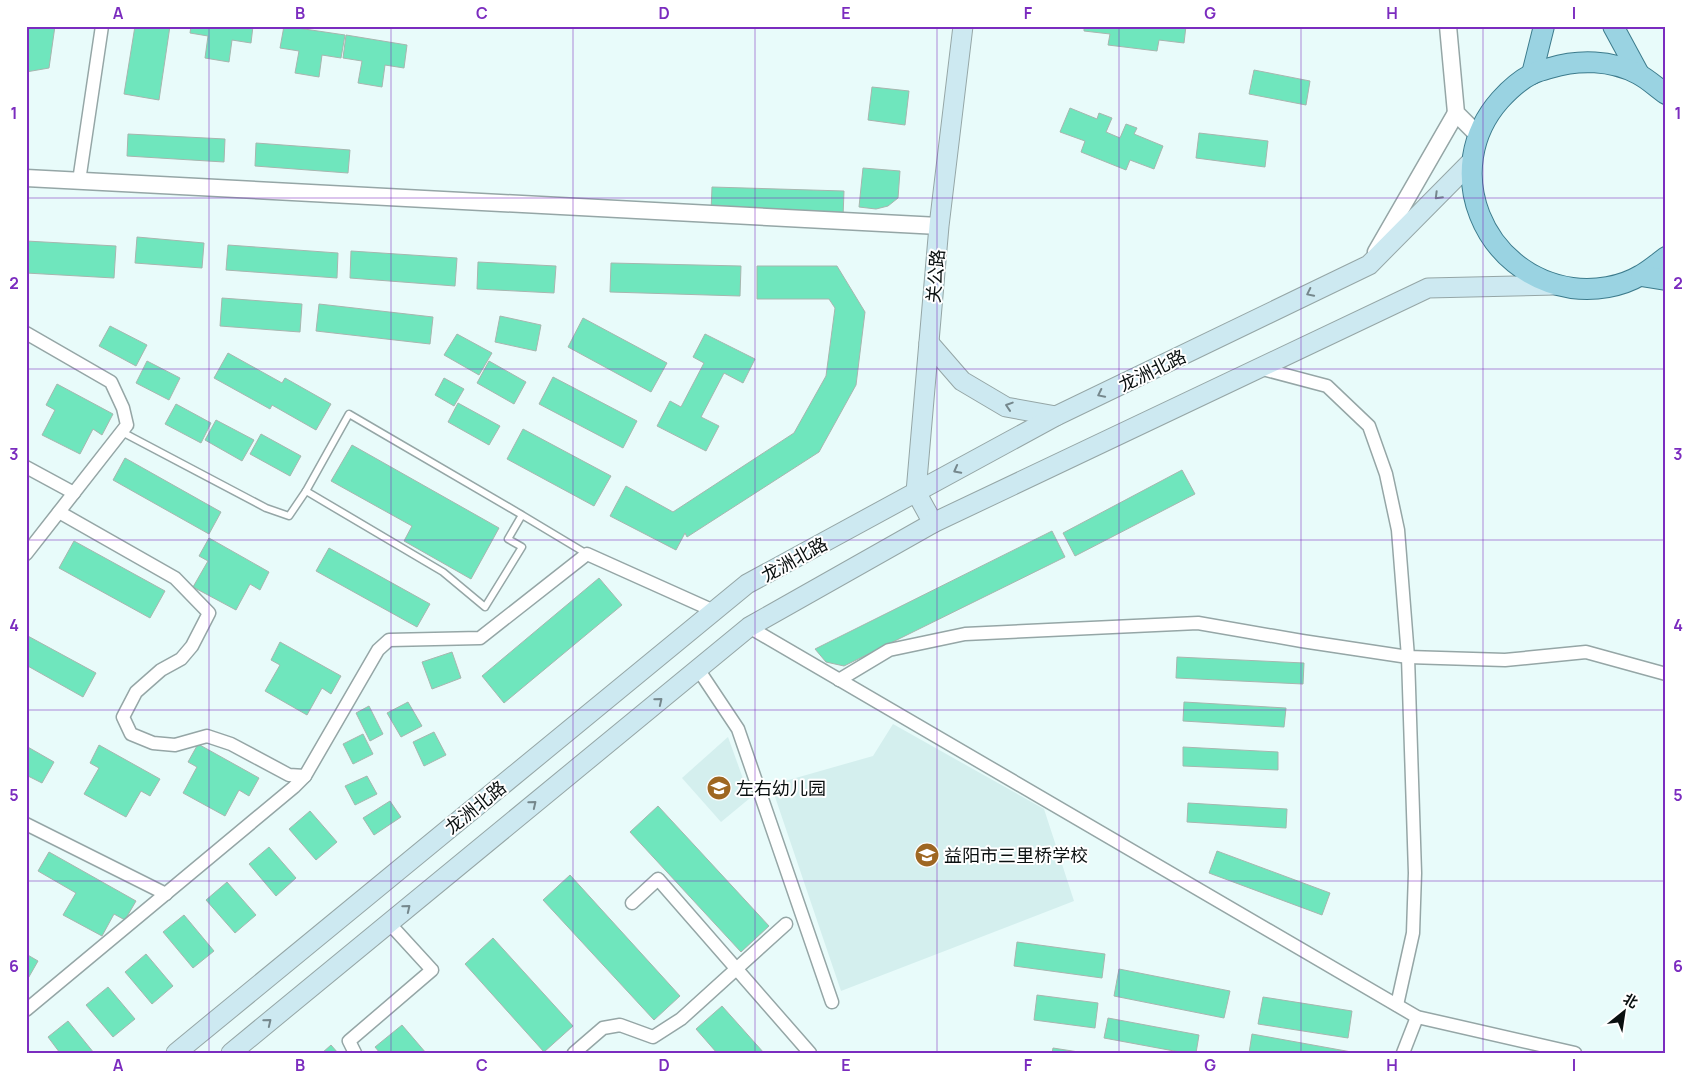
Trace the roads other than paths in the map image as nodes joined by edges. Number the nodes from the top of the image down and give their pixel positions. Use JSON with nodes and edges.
{"nodes":[{"id":1,"x":102,"y":26,"type":"edge"},
{"id":2,"x":963,"y":26,"type":"edge"},
{"id":3,"x":1448,"y":26,"type":"edge"},
{"id":4,"x":1544,"y":26,"type":"edge"},
{"id":5,"x":1612,"y":26,"type":"edge"},
{"id":6,"x":1532,"y":74,"type":"junction"},
{"id":7,"x":1639,"y":74,"type":"junction"},
{"id":8,"x":1666,"y":94,"type":"edge"},
{"id":9,"x":1456,"y":113,"type":"junction"},
{"id":10,"x":1478,"y":135,"type":"junction"},
{"id":11,"x":1472,"y":161,"type":"junction"},
{"id":12,"x":26,"y":178,"type":"edge"},
{"id":13,"x":79,"y":181,"type":"junction"},
{"id":14,"x":939,"y":226,"type":"junction"},
{"id":15,"x":1666,"y":257,"type":"edge"},
{"id":16,"x":1369,"y":265,"type":"junction"},
{"id":17,"x":1641,"y":276,"type":"junction"},
{"id":18,"x":1666,"y":280,"type":"edge"},
{"id":19,"x":1556,"y":285,"type":"junction"},
{"id":20,"x":26,"y":332,"type":"edge"},
{"id":21,"x":929,"y":343,"type":"junction"},
{"id":22,"x":1260,"y":368,"type":"junction"},
{"id":23,"x":1056,"y":416,"type":"junction"},
{"id":24,"x":122,"y":432,"type":"junction"},
{"id":25,"x":26,"y":467,"type":"edge"},
{"id":26,"x":306,"y":491,"type":"junction"},
{"id":27,"x":916,"y":492,"type":"junction"},
{"id":28,"x":74,"y":494,"type":"junction"},
{"id":29,"x":59,"y":512,"type":"junction"},
{"id":30,"x":522,"y":514,"type":"junction"},
{"id":31,"x":933,"y":523,"type":"junction"},
{"id":32,"x":26,"y":554,"type":"edge"},
{"id":33,"x":587,"y":554,"type":"junction"},
{"id":34,"x":714,"y":611,"type":"junction"},
{"id":35,"x":748,"y":628,"type":"junction"},
{"id":36,"x":1408,"y":657,"type":"junction"},
{"id":37,"x":698,"y":669,"type":"junction"},
{"id":38,"x":1666,"y":674,"type":"edge"},
{"id":39,"x":839,"y":680,"type":"junction"},
{"id":40,"x":305,"y":776,"type":"junction"},
{"id":41,"x":26,"y":824,"type":"edge"},
{"id":42,"x":166,"y":894,"type":"junction"},
{"id":43,"x":632,"y":902,"type":"dead end"},
{"id":44,"x":389,"y":923,"type":"junction"},
{"id":45,"x":786,"y":924,"type":"dead end"},
{"id":46,"x":737,"y":968,"type":"junction"},
{"id":47,"x":832,"y":1002,"type":"dead end"},
{"id":48,"x":1397,"y":1005,"type":"junction"},
{"id":49,"x":26,"y":1010,"type":"edge"},
{"id":50,"x":1417,"y":1017,"type":"junction"},
{"id":51,"x":176,"y":1053,"type":"edge"},
{"id":52,"x":231,"y":1053,"type":"edge"},
{"id":53,"x":355,"y":1053,"type":"edge"},
{"id":54,"x":574,"y":1053,"type":"edge"},
{"id":55,"x":810,"y":1053,"type":"edge"},
{"id":56,"x":1403,"y":1053,"type":"edge"},
{"id":57,"x":1575,"y":1053,"type":"edge"}],
"edges":[{"from":1,"to":13,"type":"street"},
{"from":2,"to":14,"type":"main road","name":"关公路"},
{"from":3,"to":9,"type":"street"},
{"from":4,"to":6,"type":"main road"},
{"from":5,"to":7,"type":"main road"},
{"from":6,"to":7,"type":"main road"},
{"from":6,"to":10,"type":"main road"},
{"from":7,"to":8,"type":"main road"},
{"from":9,"to":10,"type":"street"},
{"from":9,"to":16,"type":"street"},
{"from":10,"to":11,"type":"main road"},
{"from":11,"to":16,"type":"main road","name":"龙洲北路","one_way":true},
{"from":11,"to":19,"type":"main road"},
{"from":12,"to":13,"type":"street"},
{"from":13,"to":14,"type":"street"},
{"from":14,"to":21,"type":"main road","name":"关公路"},
{"from":15,"to":17,"type":"main road"},
{"from":16,"to":23,"type":"main road","name":"龙洲北路","one_way":true},
{"from":17,"to":18,"type":"main road"},
{"from":17,"to":19,"type":"main road"},
{"from":19,"to":22,"type":"main road","name":"龙洲北路"},
{"from":20,"to":24,"type":"street"},
{"from":23,"to":21,"type":"main road","one_way":true},
{"from":21,"to":27,"type":"main road","name":"关公路"},
{"from":22,"to":31,"type":"main road","name":"龙洲北路"},
{"from":22,"to":36,"type":"street"},
{"from":23,"to":27,"type":"main road","name":"龙洲北路","one_way":true},
{"from":24,"to":26,"type":"lane"},
{"from":24,"to":28,"type":"street"},
{"from":25,"to":28,"type":"street"},
{"from":26,"to":30,"type":"lane"},
{"from":26,"to":30,"type":"lane"},
{"from":27,"to":31,"type":"main road"},
{"from":27,"to":34,"type":"main road","name":"龙洲北路"},
{"from":28,"to":29,"type":"street"},
{"from":29,"to":32,"type":"street"},
{"from":29,"to":40,"type":"street"},
{"from":30,"to":33,"type":"lane"},
{"from":31,"to":35,"type":"main road","name":"龙洲北路"},
{"from":33,"to":34,"type":"street"},
{"from":33,"to":40,"type":"street"},
{"from":34,"to":51,"type":"main road","name":"龙洲北路"},
{"from":35,"to":37,"type":"main road","name":"龙洲北路"},
{"from":35,"to":39,"type":"street"},
{"from":36,"to":38,"type":"street"},
{"from":36,"to":39,"type":"street"},
{"from":36,"to":48,"type":"street"},
{"from":44,"to":37,"type":"main road","name":"龙洲北路","one_way":true},
{"from":37,"to":47,"type":"street"},
{"from":39,"to":48,"type":"street"},
{"from":40,"to":42,"type":"street"},
{"from":41,"to":42,"type":"street"},
{"from":42,"to":49,"type":"street"},
{"from":43,"to":46,"type":"street"},
{"from":52,"to":44,"type":"main road","name":"龙洲北路","one_way":true},
{"from":44,"to":53,"type":"street"},
{"from":45,"to":46,"type":"street"},
{"from":46,"to":54,"type":"street"},
{"from":46,"to":55,"type":"street"},
{"from":48,"to":50,"type":"street"},
{"from":50,"to":56,"type":"street"},
{"from":50,"to":57,"type":"street"}]}
